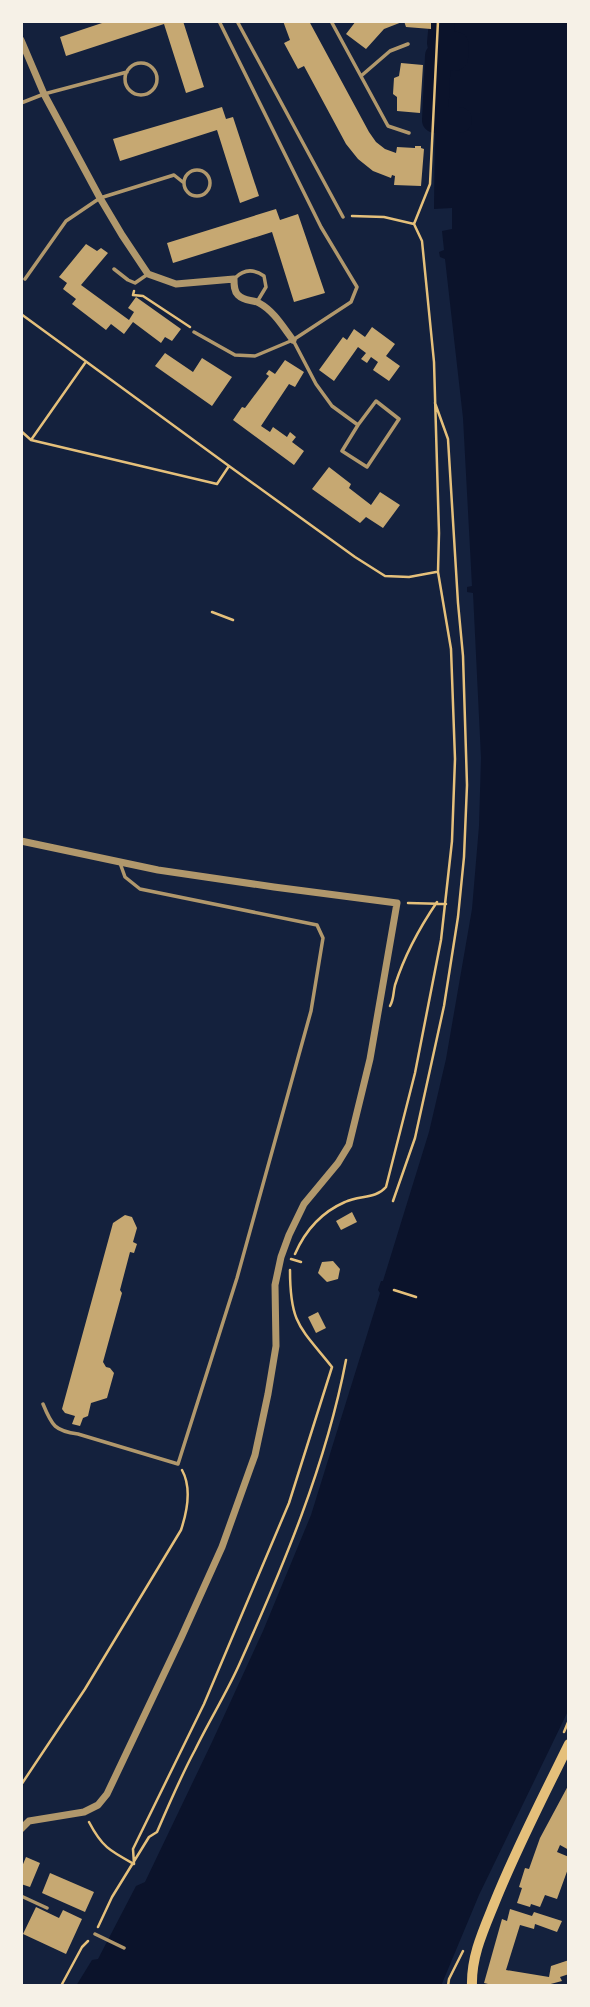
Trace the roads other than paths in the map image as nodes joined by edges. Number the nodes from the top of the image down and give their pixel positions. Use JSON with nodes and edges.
{"nodes":[{"id":1,"x":219,"y":21,"type":"edge"},
{"id":2,"x":237,"y":21,"type":"edge"},
{"id":3,"x":331,"y":21,"type":"edge"},
{"id":4,"x":21,"y":40,"type":"edge"},
{"id":5,"x":408,"y":44,"type":"dead end"},
{"id":6,"x":127,"y":72,"type":"junction"},
{"id":7,"x":361,"y":76,"type":"junction"},
{"id":8,"x":44,"y":94,"type":"junction"},
{"id":9,"x":21,"y":103,"type":"edge"},
{"id":10,"x":409,"y":133,"type":"dead end"},
{"id":11,"x":184,"y":183,"type":"junction"},
{"id":12,"x":100,"y":198,"type":"junction"},
{"id":13,"x":343,"y":217,"type":"road end"},
{"id":14,"x":114,"y":269,"type":"dead end"},
{"id":15,"x":148,"y":274,"type":"junction"},
{"id":16,"x":25,"y":279,"type":"dead end"},
{"id":17,"x":234,"y":279,"type":"junction"},
{"id":18,"x":257,"y":302,"type":"junction"},
{"id":19,"x":194,"y":332,"type":"road end"},
{"id":20,"x":293,"y":340,"type":"junction"},
{"id":21,"x":358,"y":425,"type":"junction"},
{"id":22,"x":21,"y":841,"type":"edge"},
{"id":23,"x":120,"y":863,"type":"junction"},
{"id":24,"x":43,"y":1404,"type":"dead end"},
{"id":25,"x":569,"y":1744,"type":"edge"},
{"id":26,"x":21,"y":1829,"type":"edge"},
{"id":27,"x":21,"y":1896,"type":"edge"},
{"id":28,"x":47,"y":1908,"type":"dead end"},
{"id":29,"x":95,"y":1934,"type":"road end"},
{"id":30,"x":124,"y":1948,"type":"dead end"},
{"id":31,"x":472,"y":1986,"type":"edge"}],
"edges":[{"from":1,"to":20,"type":"lane"},
{"from":2,"to":13,"type":"lane"},
{"from":3,"to":7,"type":"lane"},
{"from":4,"to":8,"type":"street"},
{"from":5,"to":7,"type":"lane"},
{"from":6,"to":6,"type":"lane"},
{"from":6,"to":8,"type":"lane"},
{"from":7,"to":10,"type":"lane"},
{"from":8,"to":9,"type":"lane"},
{"from":8,"to":12,"type":"street"},
{"from":11,"to":11,"type":"lane"},
{"from":11,"to":12,"type":"lane"},
{"from":12,"to":15,"type":"street"},
{"from":12,"to":16,"type":"lane"},
{"from":14,"to":15,"type":"lane"},
{"from":15,"to":17,"type":"street"},
{"from":17,"to":18,"type":"street"},
{"from":17,"to":18,"type":"lane"},
{"from":18,"to":20,"type":"street"},
{"from":19,"to":20,"type":"lane"},
{"from":20,"to":21,"type":"lane"},
{"from":21,"to":21,"type":"lane"},
{"from":22,"to":23,"type":"street"},
{"from":23,"to":24,"type":"lane"},
{"from":23,"to":26,"type":"street"},
{"from":25,"to":31,"type":"main road"},
{"from":27,"to":28,"type":"lane"},
{"from":29,"to":30,"type":"lane"}]}
